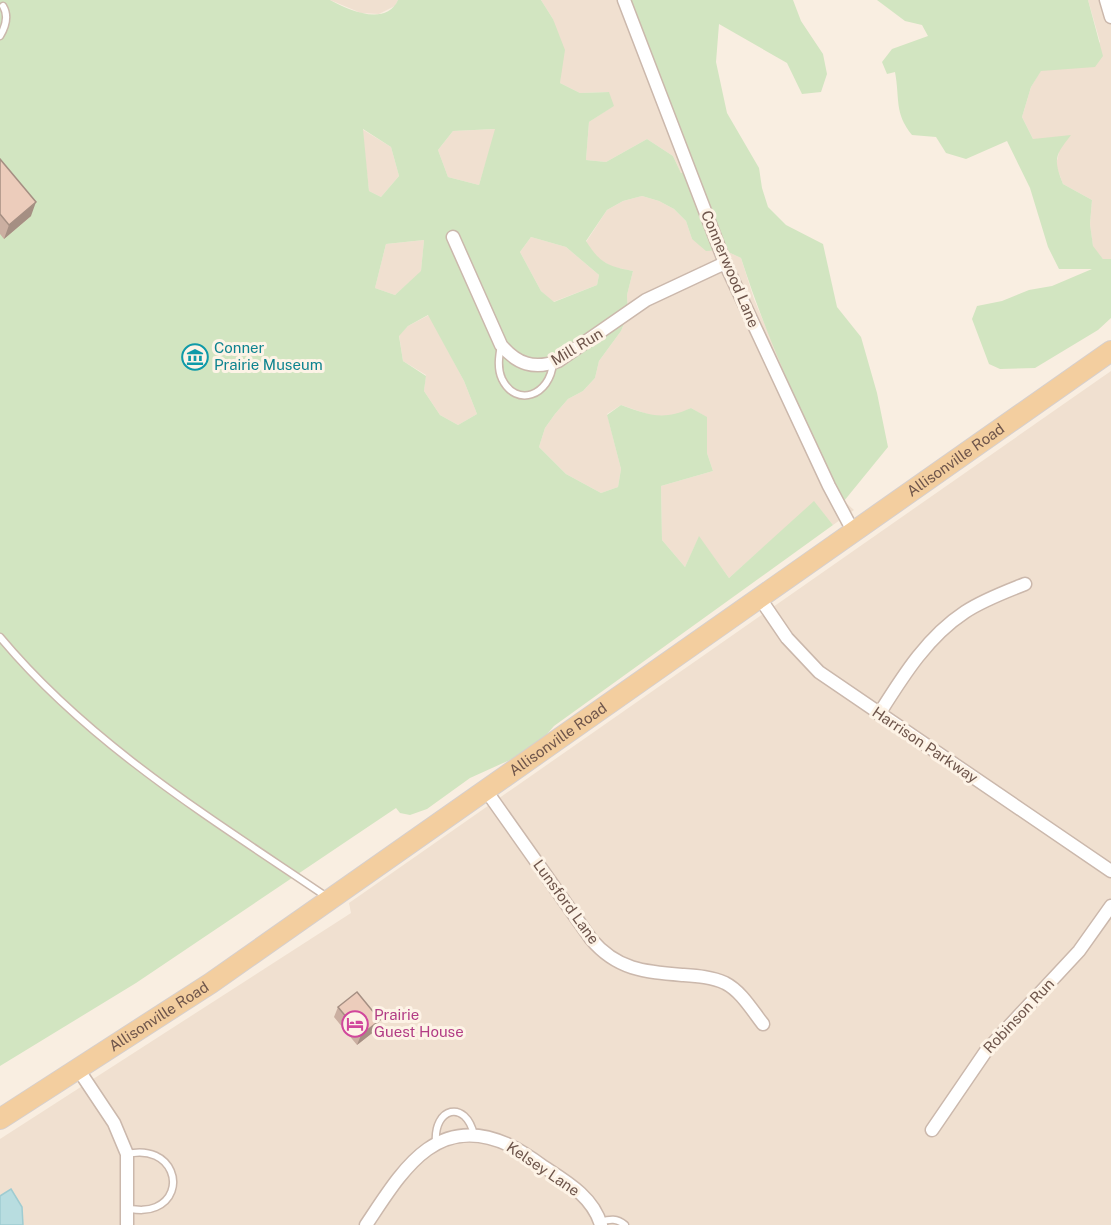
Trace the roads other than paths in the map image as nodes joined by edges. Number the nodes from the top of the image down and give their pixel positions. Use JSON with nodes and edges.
{"nodes":[{"id":1,"x":624,"y":0,"type":"edge"},
{"id":2,"x":1106,"y":0,"type":"edge"},
{"id":3,"x":3,"y":6,"type":"dead end"},
{"id":4,"x":1111,"y":17,"type":"edge"},
{"id":5,"x":0,"y":36,"type":"edge"},
{"id":6,"x":453,"y":237,"type":"dead end"},
{"id":7,"x":725,"y":263,"type":"junction"},
{"id":8,"x":501,"y":345,"type":"junction"},
{"id":9,"x":1111,"y":351,"type":"edge"},
{"id":10,"x":553,"y":363,"type":"junction"},
{"id":11,"x":854,"y":531,"type":"junction"},
{"id":12,"x":1025,"y":584,"type":"dead end"},
{"id":13,"x":759,"y":597,"type":"junction"},
{"id":14,"x":0,"y":637,"type":"edge"},
{"id":15,"x":879,"y":714,"type":"junction"},
{"id":16,"x":485,"y":789,"type":"junction"},
{"id":17,"x":1111,"y":871,"type":"edge"},
{"id":18,"x":329,"y":899,"type":"junction"},
{"id":19,"x":1111,"y":906,"type":"edge"},
{"id":20,"x":763,"y":1024,"type":"dead end"},
{"id":21,"x":78,"y":1069,"type":"junction"},
{"id":22,"x":0,"y":1119,"type":"edge"},
{"id":23,"x":932,"y":1130,"type":"dead end"},
{"id":24,"x":474,"y":1135,"type":"junction"},
{"id":25,"x":435,"y":1143,"type":"junction"},
{"id":26,"x":127,"y":1154,"type":"junction"},
{"id":27,"x":128,"y":1209,"type":"junction"},
{"id":28,"x":601,"y":1223,"type":"edge"},
{"id":29,"x":127,"y":1225,"type":"edge"},
{"id":30,"x":366,"y":1225,"type":"edge"},
{"id":31,"x":625,"y":1225,"type":"edge"}],
"edges":[{"from":1,"to":7,"type":"street","name":"Connerwood Lane"},
{"from":2,"to":4,"type":"street"},
{"from":3,"to":5,"type":"lane"},
{"from":6,"to":8,"type":"street","name":"Mill Run"},
{"from":7,"to":10,"type":"street","name":"Mill Run"},
{"from":7,"to":11,"type":"street","name":"Connerwood Lane"},
{"from":8,"to":10,"type":"street","name":"Mill Run"},
{"from":8,"to":10,"type":"lane"},
{"from":9,"to":11,"type":"main road","name":"Allisonville Road"},
{"from":11,"to":13,"type":"main road","name":"Allisonville Road"},
{"from":12,"to":15,"type":"street"},
{"from":13,"to":15,"type":"street","name":"Harrison Parkway"},
{"from":13,"to":16,"type":"main road","name":"Allisonville Road"},
{"from":14,"to":18,"type":"lane"},
{"from":15,"to":17,"type":"street","name":"Harrison Parkway"},
{"from":16,"to":18,"type":"main road","name":"Allisonville Road"},
{"from":16,"to":20,"type":"street","name":"Lunsford Lane"},
{"from":18,"to":21,"type":"main road","name":"Allisonville Road"},
{"from":19,"to":23,"type":"street","name":"Robinson Run"},
{"from":21,"to":22,"type":"main road","name":"Allisonville Road"},
{"from":21,"to":26,"type":"street"},
{"from":24,"to":25,"type":"street","name":"Kelsey Lane"},
{"from":24,"to":25,"type":"lane"},
{"from":24,"to":28,"type":"street","name":"Kelsey Lane"},
{"from":25,"to":30,"type":"street","name":"Kelsey Lane"},
{"from":26,"to":27,"type":"street"},
{"from":26,"to":27,"type":"lane"},
{"from":27,"to":29,"type":"street"},
{"from":28,"to":31,"type":"lane"}]}
